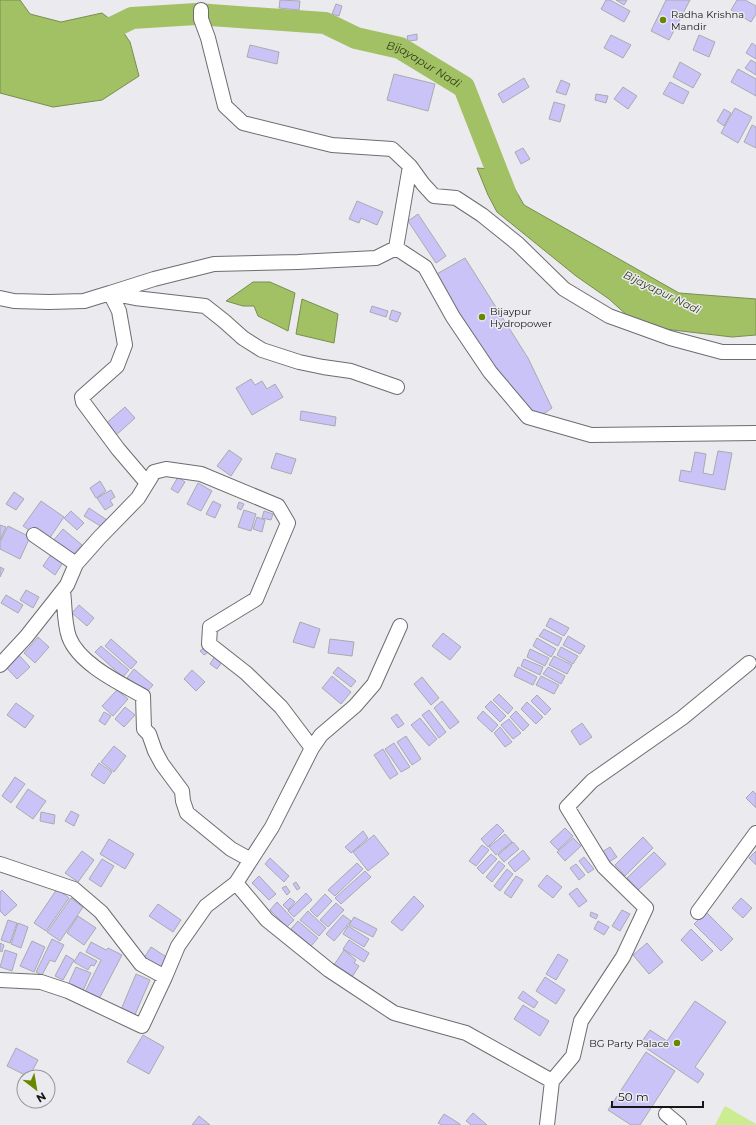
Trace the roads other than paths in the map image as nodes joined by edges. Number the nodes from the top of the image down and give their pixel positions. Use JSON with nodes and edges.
{"nodes":[{"id":1,"x":201,"y":15,"type":"dead end"},
{"id":2,"x":410,"y":166,"type":"junction"},
{"id":3,"x":396,"y":248,"type":"junction"},
{"id":4,"x":110,"y":293,"type":"junction"},
{"id":5,"x":0,"y":298,"type":"edge"},
{"id":6,"x":756,"y":352,"type":"edge"},
{"id":7,"x":397,"y":387,"type":"dead end"},
{"id":8,"x":756,"y":433,"type":"edge"},
{"id":9,"x":147,"y":483,"type":"junction"},
{"id":10,"x":34,"y":536,"type":"dead end"},
{"id":11,"x":76,"y":564,"type":"junction"},
{"id":12,"x":63,"y":591,"type":"junction"},
{"id":13,"x":400,"y":626,"type":"dead end"},
{"id":14,"x":749,"y":663,"type":"dead end"},
{"id":15,"x":0,"y":665,"type":"edge"},
{"id":16,"x":312,"y":748,"type":"junction"},
{"id":17,"x":756,"y":833,"type":"edge"},
{"id":18,"x":251,"y":860,"type":"junction"},
{"id":19,"x":0,"y":864,"type":"edge"},
{"id":20,"x":236,"y":883,"type":"junction"},
{"id":21,"x":698,"y":912,"type":"dead end"},
{"id":22,"x":165,"y":977,"type":"junction"},
{"id":23,"x":0,"y":980,"type":"edge"},
{"id":24,"x":552,"y":1082,"type":"junction"},
{"id":25,"x":666,"y":1114,"type":"dead end"},
{"id":26,"x":547,"y":1125,"type":"edge"},
{"id":27,"x":679,"y":1125,"type":"edge"}],
"edges":[{"from":1,"to":2,"type":"street"},
{"from":2,"to":3,"type":"street"},
{"from":2,"to":6,"type":"street"},
{"from":3,"to":4,"type":"street"},
{"from":3,"to":8,"type":"street"},
{"from":4,"to":5,"type":"street"},
{"from":4,"to":7,"type":"street"},
{"from":4,"to":9,"type":"street"},
{"from":9,"to":11,"type":"street"},
{"from":9,"to":16,"type":"street"},
{"from":10,"to":11,"type":"street"},
{"from":11,"to":12,"type":"street"},
{"from":12,"to":15,"type":"street"},
{"from":12,"to":18,"type":"street"},
{"from":13,"to":16,"type":"street"},
{"from":14,"to":24,"type":"street"},
{"from":16,"to":18,"type":"street"},
{"from":17,"to":21,"type":"street"},
{"from":18,"to":20,"type":"street"},
{"from":19,"to":22,"type":"street"},
{"from":20,"to":22,"type":"street"},
{"from":20,"to":24,"type":"street"},
{"from":22,"to":23,"type":"street"},
{"from":24,"to":26,"type":"street"},
{"from":25,"to":27,"type":"street"}]}
